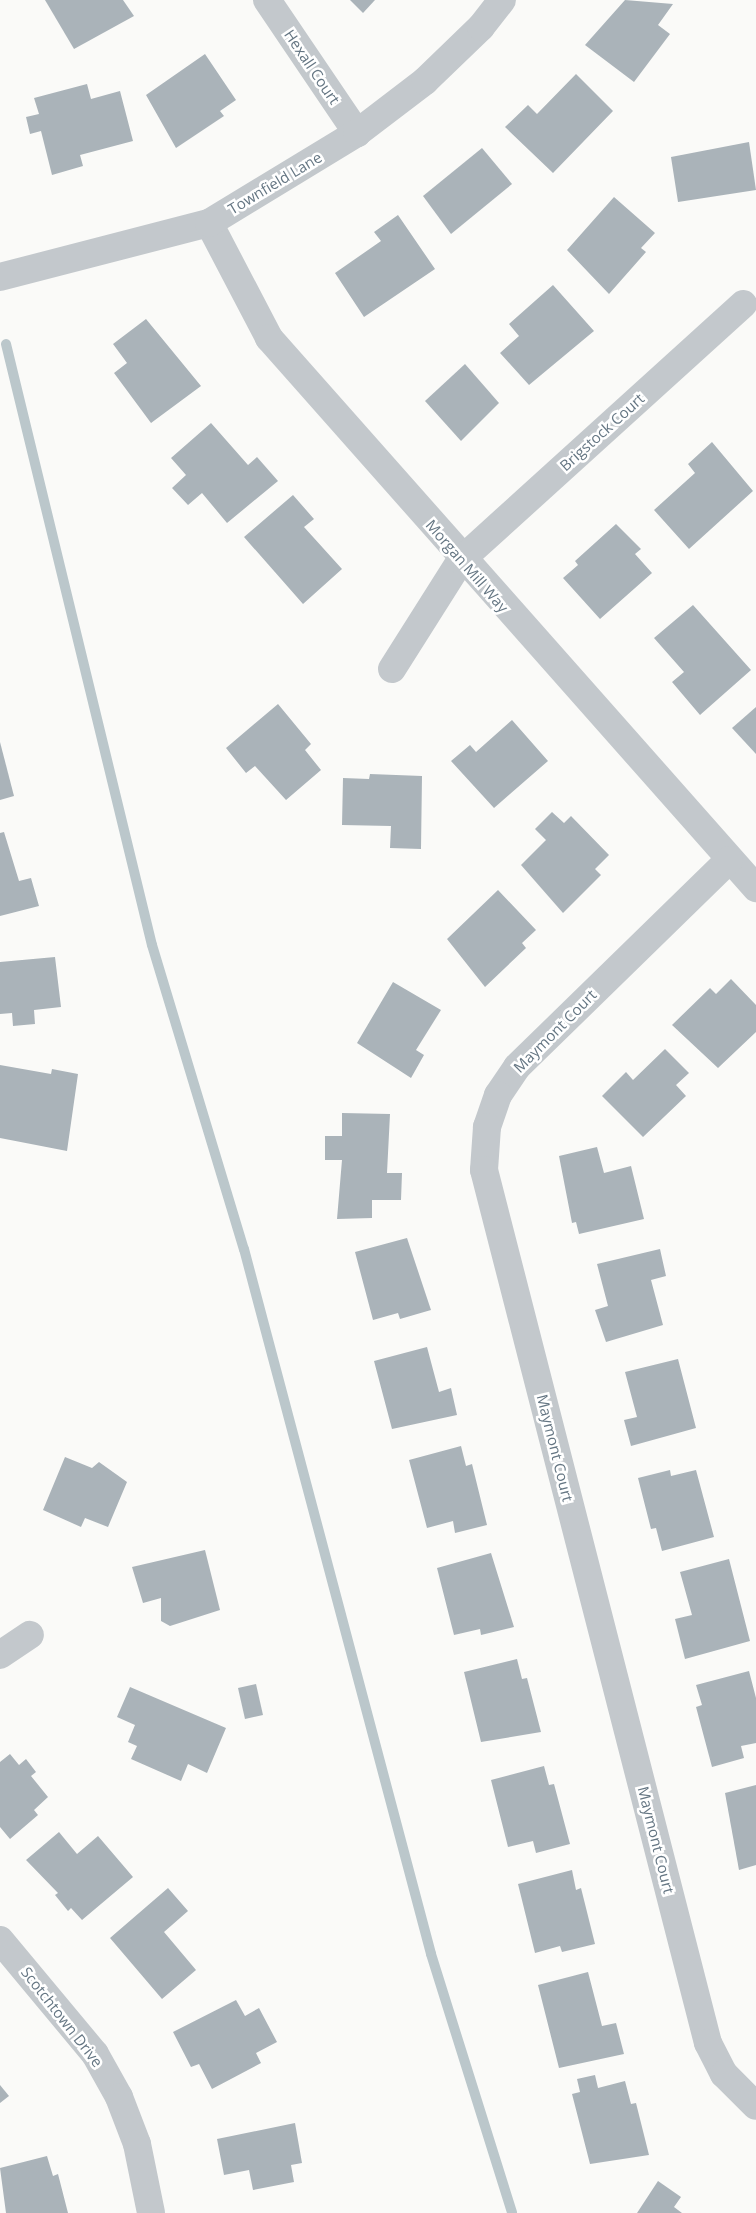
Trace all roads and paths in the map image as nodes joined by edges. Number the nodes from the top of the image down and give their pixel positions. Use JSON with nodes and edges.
{"nodes":[{"id":1,"x":267,"y":0,"type":"edge"},
{"id":2,"x":502,"y":0,"type":"edge"},
{"id":3,"x":357,"y":133,"type":"junction"},
{"id":4,"x":209,"y":223,"type":"junction"},
{"id":5,"x":0,"y":277,"type":"edge"},
{"id":6,"x":743,"y":304,"type":"dead end"},
{"id":7,"x":461,"y":560,"type":"junction"},
{"id":8,"x":392,"y":669,"type":"dead end"},
{"id":9,"x":729,"y":860,"type":"junction"},
{"id":10,"x":756,"y":888,"type":"edge"},
{"id":11,"x":30,"y":1635,"type":"dead end"},
{"id":12,"x":0,"y":1656,"type":"edge"},
{"id":13,"x":0,"y":1940,"type":"edge"},
{"id":14,"x":756,"y":2106,"type":"edge"},
{"id":15,"x":151,"y":2213,"type":"edge"}],
"edges":[{"from":1,"to":3,"type":"street","name":"Hexall Court"},
{"from":2,"to":3,"type":"street","name":"Townfield Lane"},
{"from":3,"to":4,"type":"street","name":"Townfield Lane"},
{"from":4,"to":5,"type":"street","name":"Townfield Lane"},
{"from":4,"to":7,"type":"street","name":"Morgan Mill Way"},
{"from":6,"to":7,"type":"street","name":"Brigstock Court"},
{"from":7,"to":8,"type":"street","name":"Brigstock Court"},
{"from":7,"to":9,"type":"street","name":"Morgan Mill Way"},
{"from":9,"to":10,"type":"street","name":"Morgan Mill Way"},
{"from":9,"to":14,"type":"street","name":"Maymont Court"},
{"from":11,"to":12,"type":"street"},
{"from":13,"to":15,"type":"street","name":"Scotchtown Drive"}]}
